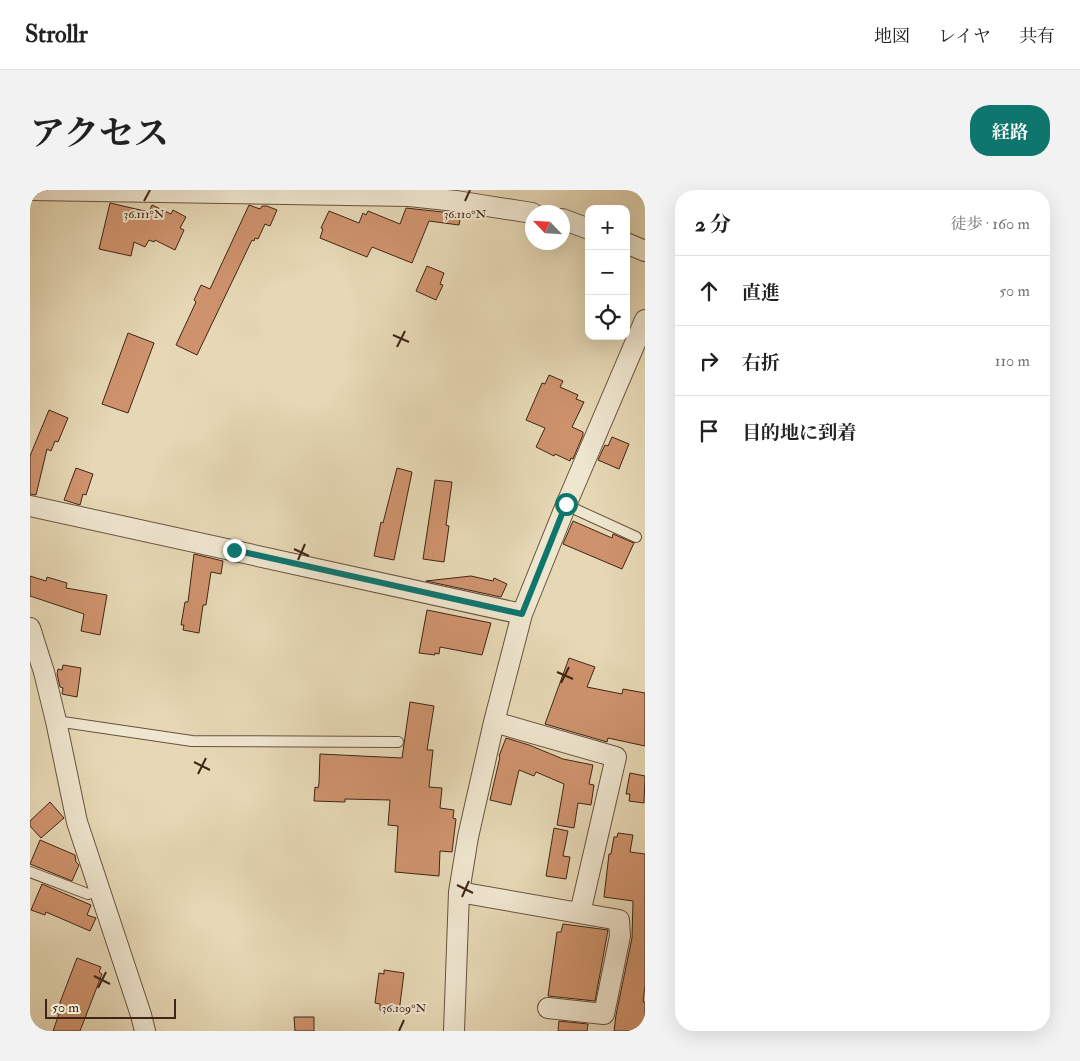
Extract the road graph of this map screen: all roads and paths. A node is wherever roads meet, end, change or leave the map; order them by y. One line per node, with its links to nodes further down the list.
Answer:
1 (30, 190): 2 (street)
2 (452, 196): 3 (street)
3 (525, 212)
4 (570, 223): 5 (street)
5 (585, 228)
6 (630, 245): 7 (street)
7 (645, 251)
8 (645, 320): 9 (street)
9 (566, 504): 11 (lane); 12 (street)
10 (30, 506): 12 (street)
11 (636, 537)
12 (522, 614): 15 (street)
13 (30, 628): 14 (street)
14 (56, 721): 16 (lane); 18 (street)
15 (494, 722): 19 (street); 20 (street)
16 (398, 742)
17 (30, 872): 18 (lane)
18 (100, 890): 22 (street)
19 (459, 892): 20 (street); 23 (street)
20 (580, 913): 21 (street)
21 (548, 1008)
22 (145, 1031)
23 (454, 1031)

